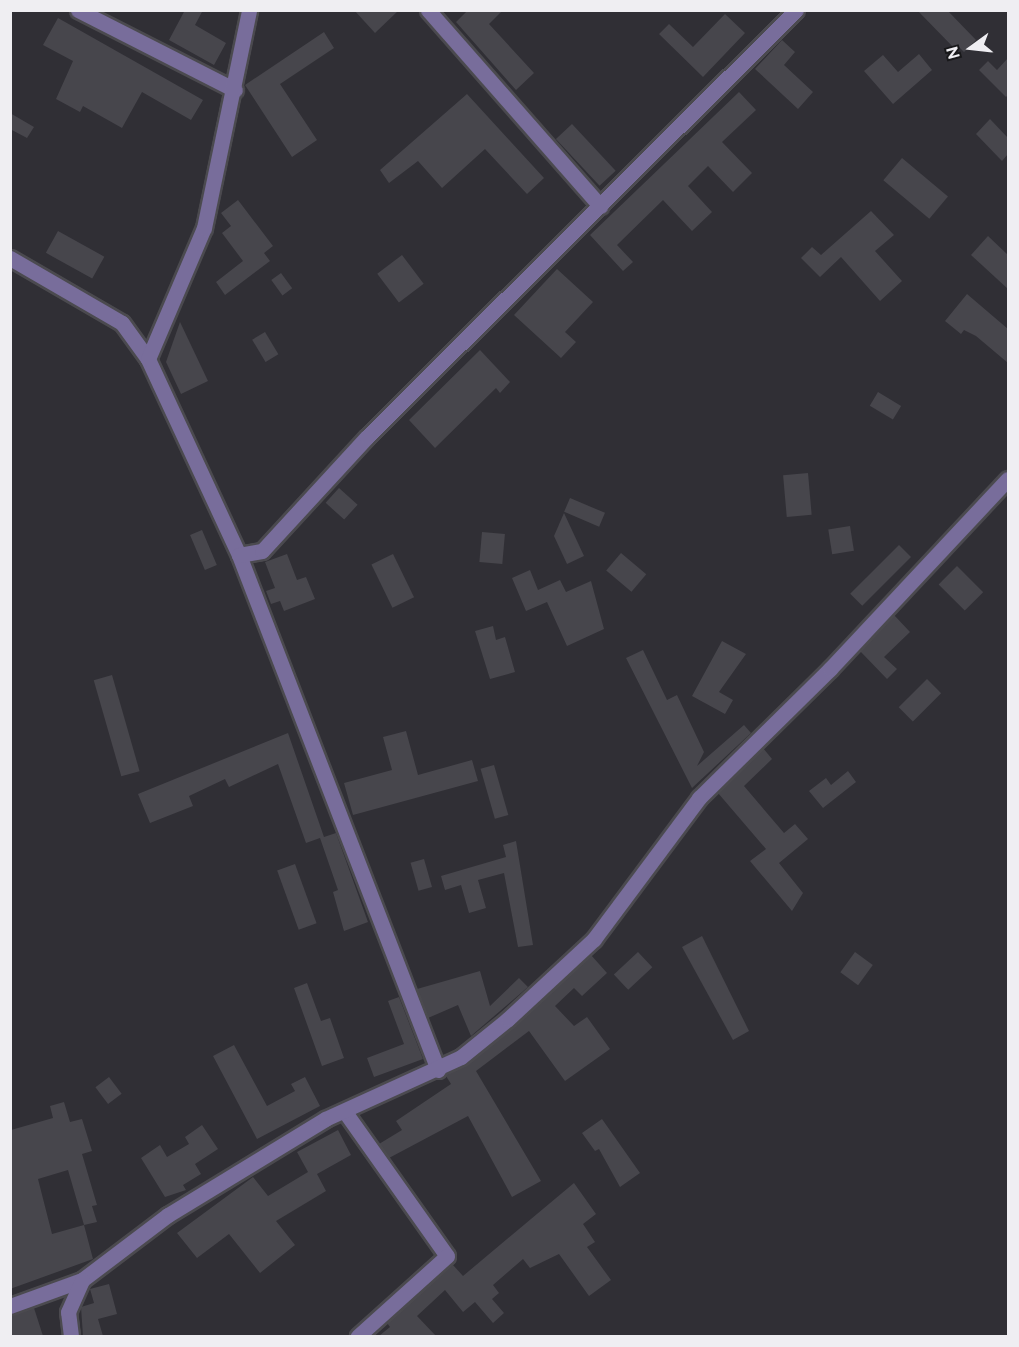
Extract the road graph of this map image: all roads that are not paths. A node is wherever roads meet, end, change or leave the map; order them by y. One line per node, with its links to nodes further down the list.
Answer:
1 (78, 10): 5 (street)
2 (249, 10): 5 (street)
3 (428, 10): 6 (street)
4 (796, 10): 6 (street)
5 (235, 90): 8 (street)
6 (600, 206): 10 (street)
7 (10, 258): 8 (street)
8 (148, 358): 10 (street)
9 (1008, 479): 11 (street)
10 (239, 555): 11 (street)
11 (438, 1070): 12 (street)
12 (345, 1112): 13 (street); 16 (street)
13 (82, 1280): 14 (street); 15 (street)
14 (10, 1306)
15 (70, 1336)
16 (358, 1336)

